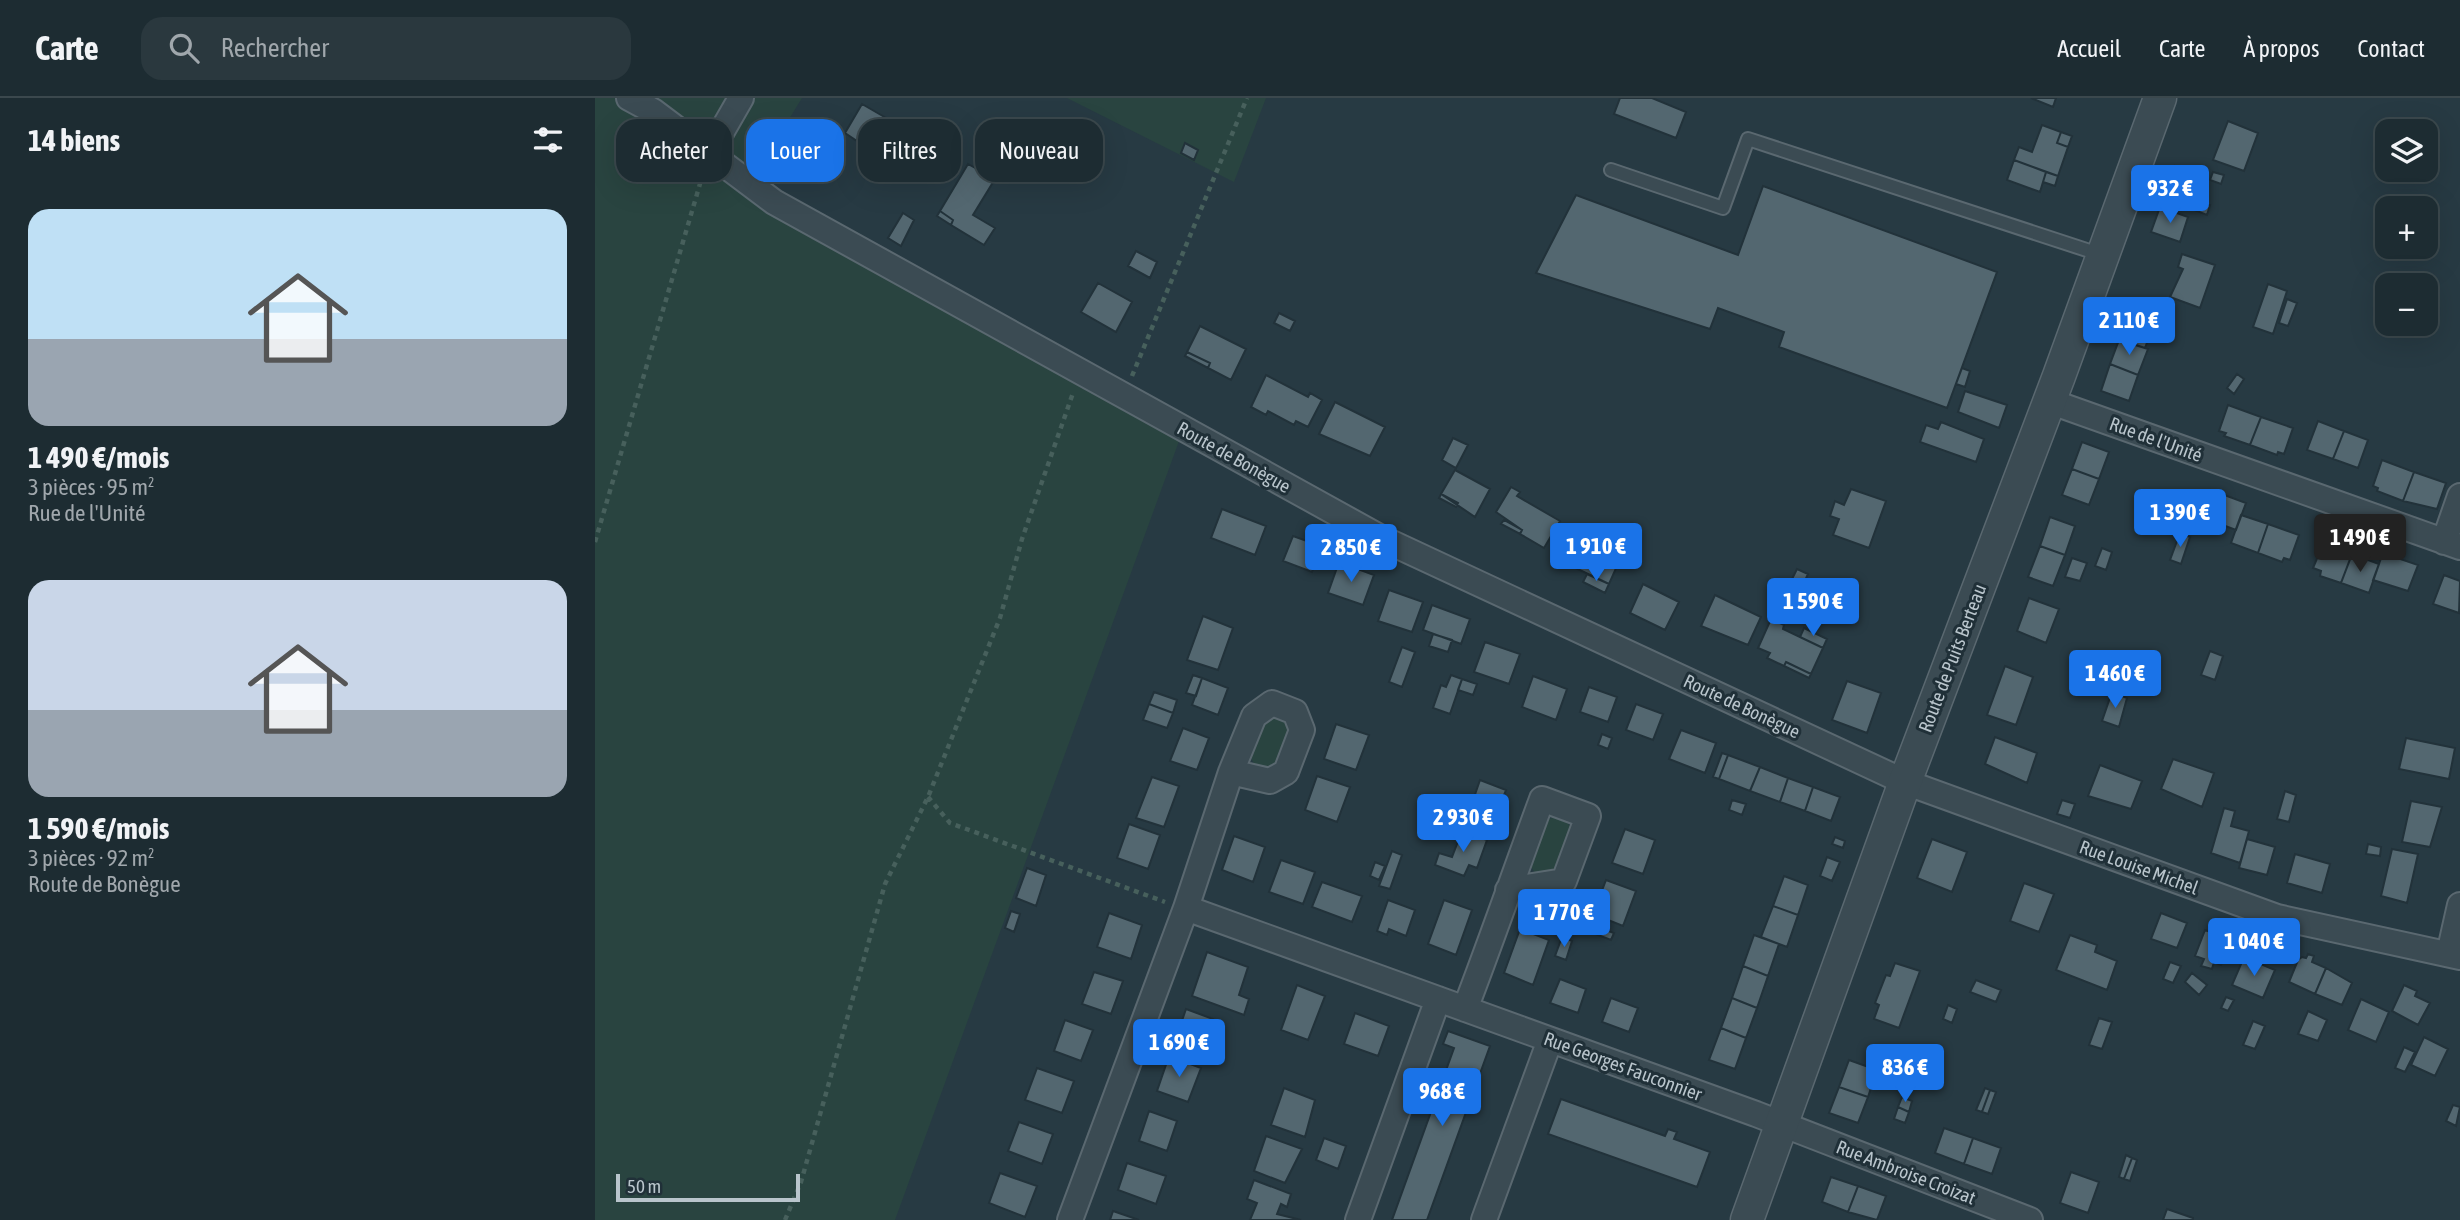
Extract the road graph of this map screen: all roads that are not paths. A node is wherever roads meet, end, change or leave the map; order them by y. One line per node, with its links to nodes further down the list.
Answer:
1 (629, 98): 4 (street, Route de Bonègue)
2 (741, 98): 5 (street)
3 (2160, 98): 8 (street, Route de Puits Berteau)
4 (660, 119)
5 (729, 119)
6 (732, 169): 13 (street, Route de Bonègue)
7 (1611, 170): 8 (lane)
8 (2102, 256): 9 (street, Route de Puits Berteau)
9 (2049, 401): 11 (street, Rue de l'Unité); 13 (street, Route de Puits Berteau)
10 (2460, 496): 11 (street)
11 (2452, 545)
12 (1231, 772): 16 (street)
13 (1905, 782): 17 (street, Rue Louise Michel); 21 (street, Route de Puits Berteau)
14 (1508, 890): 19 (street)
15 (2460, 905): 17 (street)
16 (1186, 908): 18 (street, Rue Georges Fauconnier); 22 (street)
17 (2454, 955)
18 (1438, 999): 19 (street, Rue Georges Fauconnier); 23 (street)
19 (1465, 1009): 20 (street, Rue Georges Fauconnier)
20 (1550, 1040): 21 (street, Rue Georges Fauconnier); 24 (street)
21 (1782, 1124): 25 (street, Route de Puits Berteau); 26 (street, Rue Ambroise Croizat)
22 (1070, 1220)
23 (1358, 1220)
24 (1484, 1220)
25 (1747, 1220)
26 (2030, 1220)

